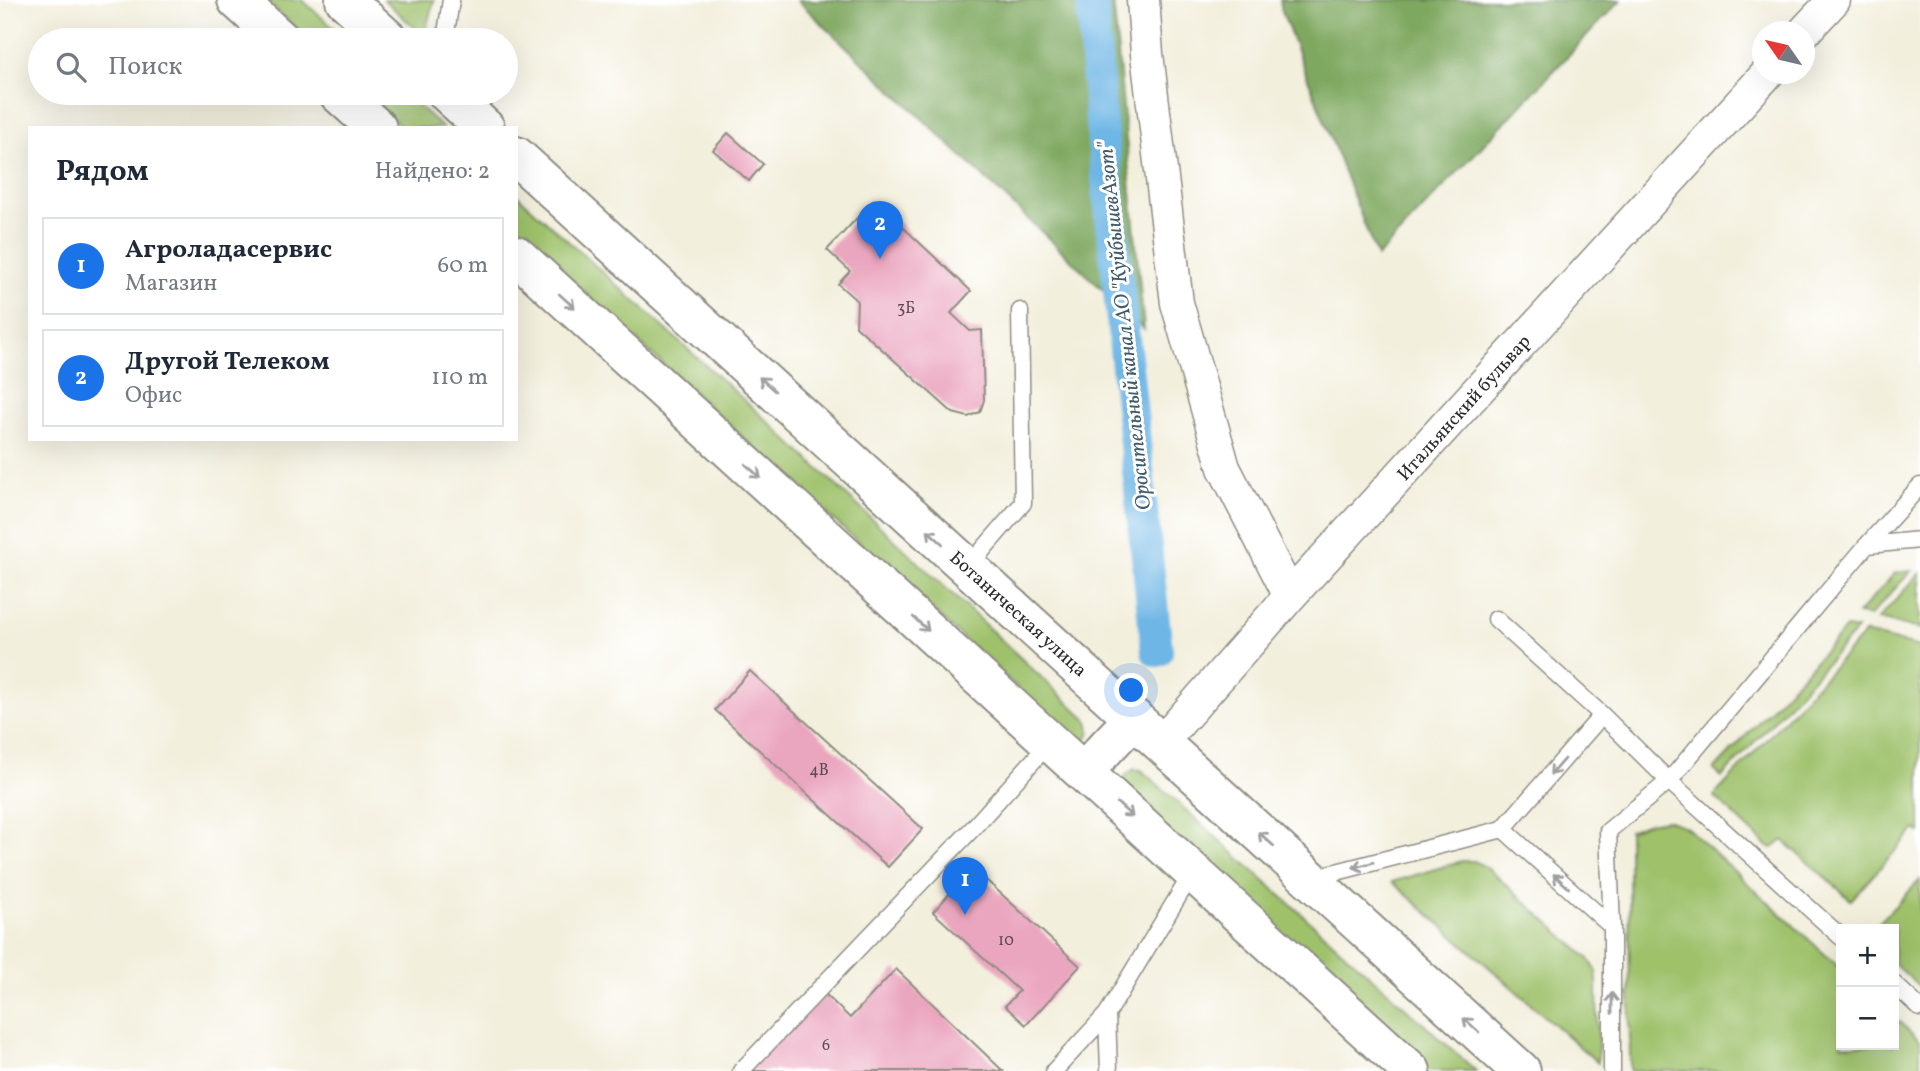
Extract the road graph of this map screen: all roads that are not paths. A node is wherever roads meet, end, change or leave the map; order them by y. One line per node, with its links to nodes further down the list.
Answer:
1 (237, 0): 7 (main road)
2 (345, 0): 8 (main road)
3 (451, 0): 9 (lane)
4 (1143, 0): 22 (street)
5 (1834, 0): 6 (street)
6 (1814, 21)
7 (268, 28)
8 (376, 28)
9 (447, 28)
10 (1758, 84): 22 (street, Итальянский бульвар)
11 (351, 105): 13 (main road)
12 (459, 105): 14 (main road)
13 (375, 126)
14 (483, 126)
15 (518, 158): 21 (main road, Ботаническая улица, one-way to 15)
16 (518, 257): 26 (main road, one-way to 26)
17 (1020, 311): 21 (lane)
18 (1920, 486): 20 (lane)
19 (1920, 540): 20 (lane)
20 (1867, 545): 28 (lane)
21 (968, 567): 25 (main road, Ботаническая улица)
22 (1290, 596): 25 (street, Итальянский бульвар)
23 (1496, 619): 24 (lane)
24 (1602, 715): 28 (lane); 29 (lane, one-way to 29)
25 (1147, 730): 27 (main road); 31 (main road, Ботаническая улица, one-way to 25)
26 (1050, 742): 27 (main road); 37 (lane)
27 (1083, 772): 30 (main road, one-way to 30)
28 (1669, 781): 32 (lane); 33 (lane)
29 (1503, 829): 31 (lane, one-way to 31); 32 (lane, one-way to 29)
30 (1193, 872): 36 (lane); 40 (main road)
31 (1310, 879): 41 (main road, Ботаническая улица, one-way to 31)
32 (1612, 927): 42 (lane, one-way to 32)
33 (1836, 932)
34 (1897, 987): 35 (lane)
35 (1920, 1008)
36 (1107, 1014): 38 (lane); 39 (lane)
37 (741, 1071)
38 (1054, 1071)
39 (1109, 1071)
40 (1411, 1071)
41 (1521, 1071)
42 (1612, 1071)

